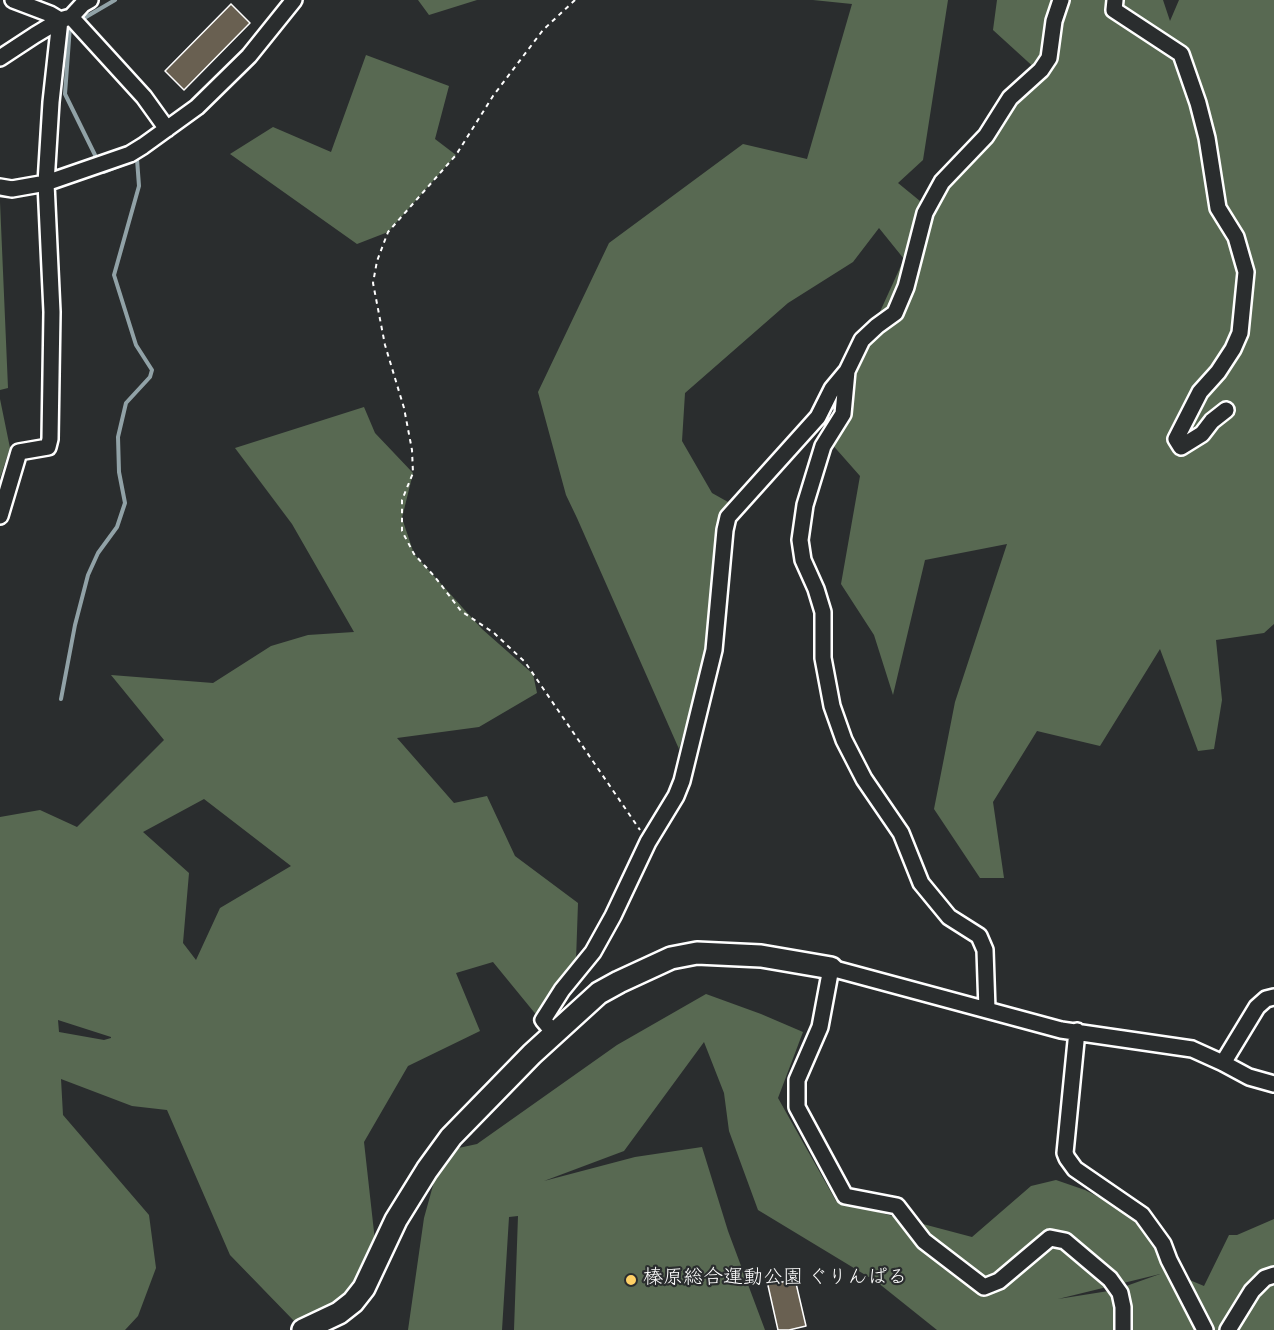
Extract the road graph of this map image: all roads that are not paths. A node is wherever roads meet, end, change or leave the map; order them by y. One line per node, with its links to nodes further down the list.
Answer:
1 (13, 0): 6 (street)
2 (90, 0): 6 (street)
3 (294, 0): 8 (street)
4 (1061, 0): 11 (street)
5 (1116, 0): 12 (street)
6 (65, 19): 7 (street); 8 (street); 9 (street)
7 (0, 58)
8 (167, 129): 9 (street)
9 (46, 183): 10 (street); 13 (street)
10 (0, 187)
11 (847, 371): 16 (street); 18 (street)
12 (1226, 410)
13 (0, 516)
14 (831, 968): 16 (street); 18 (street); 23 (street)
15 (1274, 997): 19 (street)
16 (987, 1010): 17 (street)
17 (1077, 1031): 19 (street); 24 (street)
18 (554, 1033): 22 (street)
19 (1223, 1063): 20 (street)
20 (1274, 1084)
21 (1274, 1275): 25 (street)
22 (303, 1330)
23 (1123, 1330)
24 (1205, 1330)
25 (1228, 1330)

